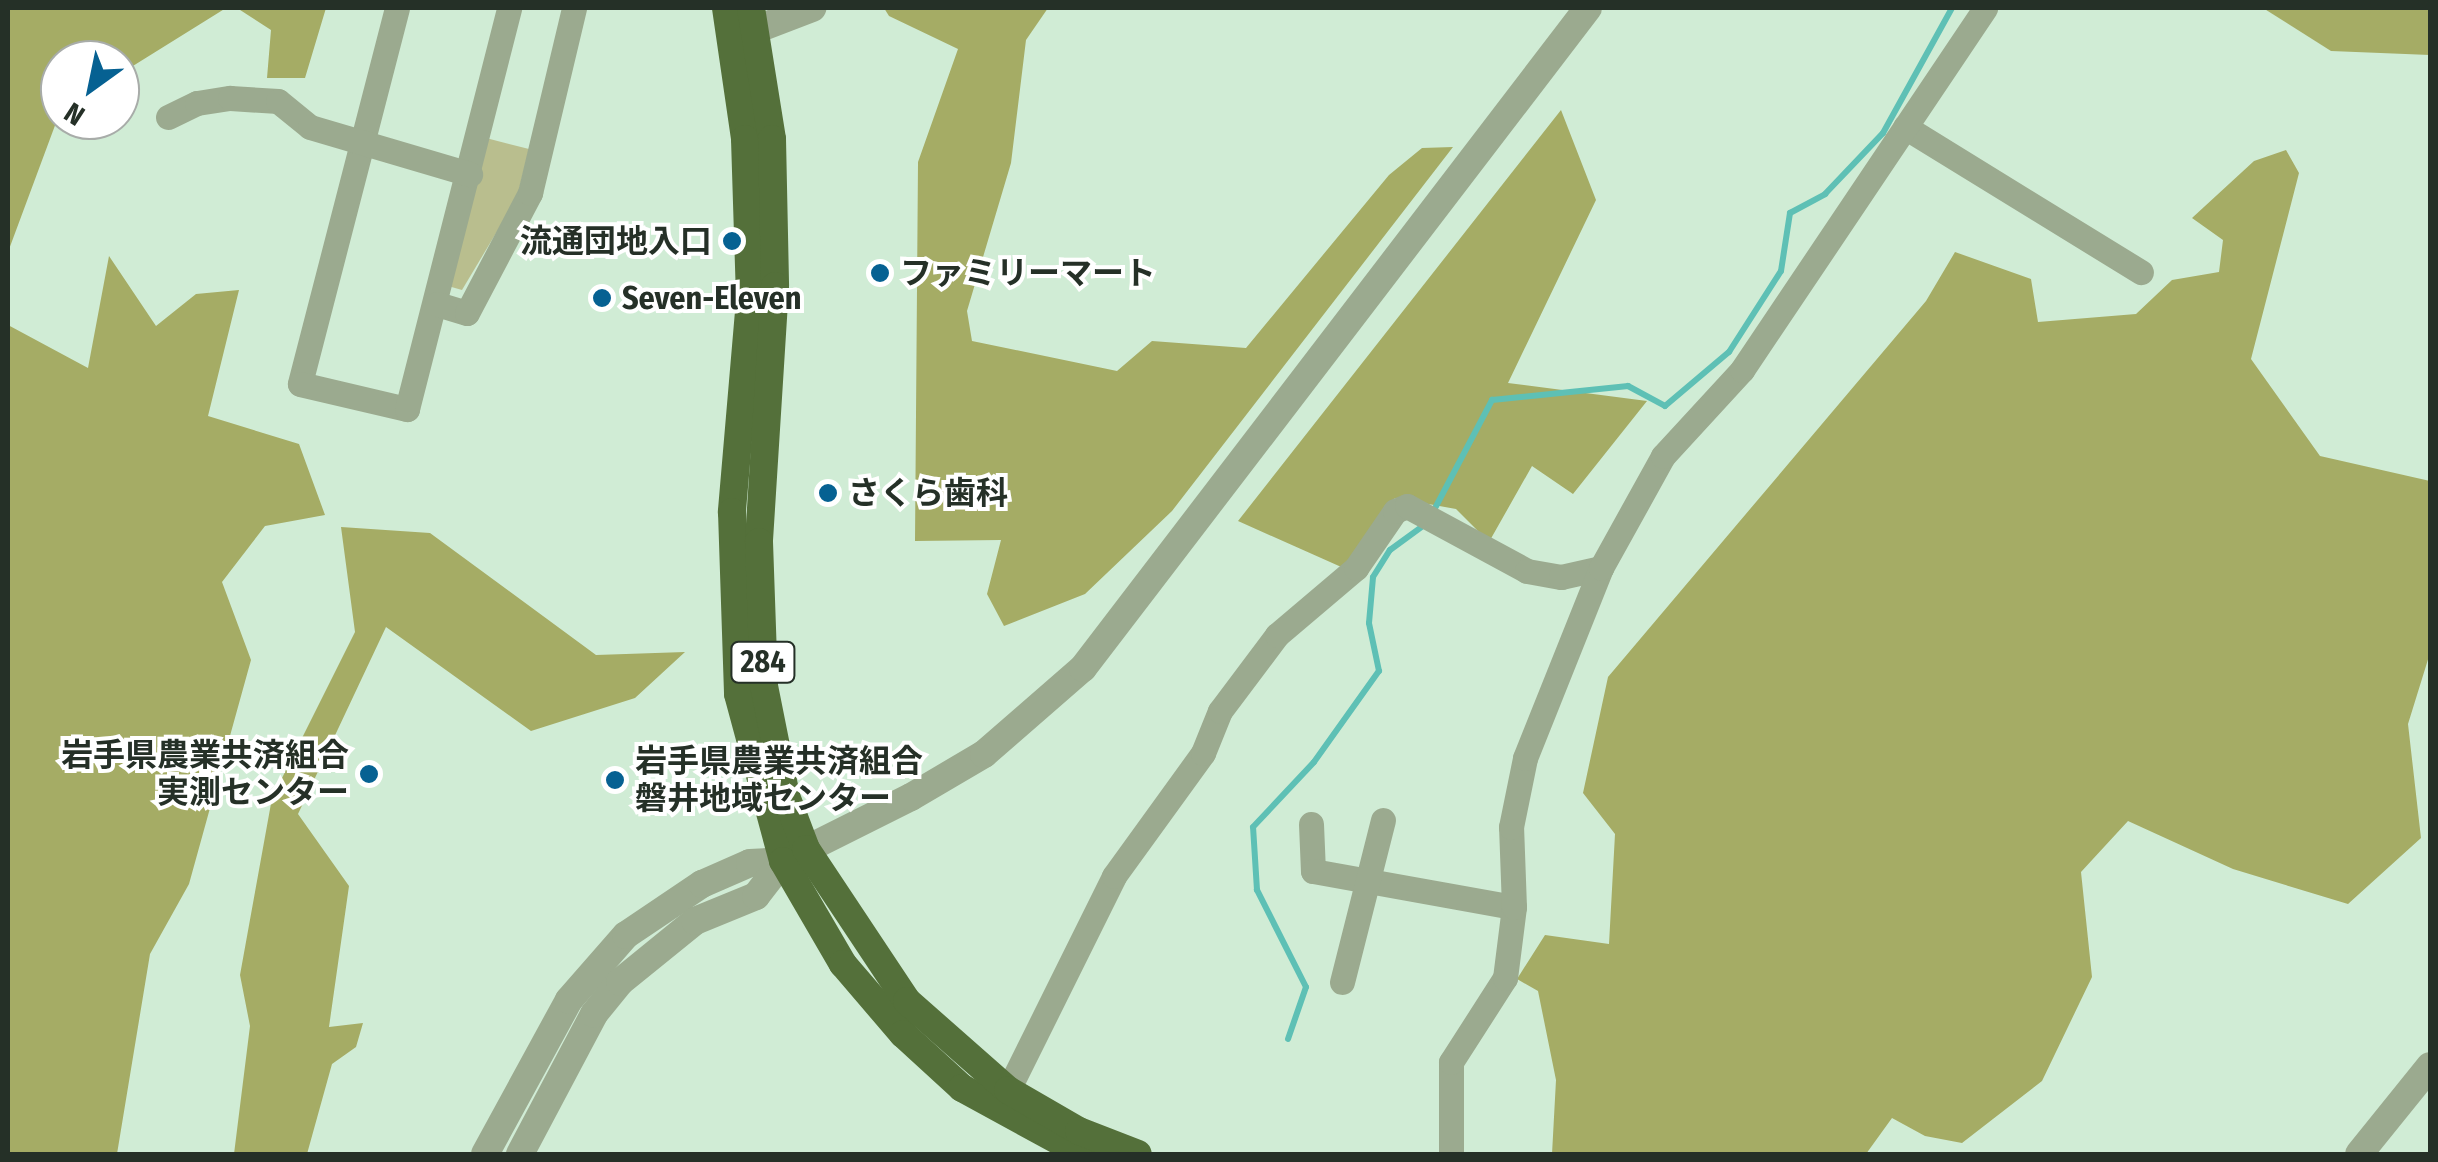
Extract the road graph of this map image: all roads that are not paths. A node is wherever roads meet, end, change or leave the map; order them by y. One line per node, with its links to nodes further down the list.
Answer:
1 (397, 8): 11 (street)
2 (510, 8): 12 (street)
3 (574, 8): 14 (street)
4 (726, 8): 8 (highway, 284)
5 (812, 8): 8 (street)
6 (1588, 8): 18 (street)
7 (1985, 8): 10 (street)
8 (747, 25): 18 (highway, 284)
9 (168, 117): 11 (street)
10 (1905, 127): 13 (street); 15 (street)
11 (364, 144): 12 (street); 14 (street)
12 (470, 174): 14 (street)
13 (2141, 272)
14 (437, 304)
15 (1601, 568): 20 (street); 23 (street)
16 (1382, 820): 19 (street)
17 (1311, 824): 19 (street)
18 (794, 855): 23 (highway, 284); 24 (street); 25 (street); 26 (highway, 284)
19 (1369, 881): 20 (street); 21 (street)
20 (1514, 907): 28 (street)
21 (1342, 982)
22 (2430, 1066): 29 (street)
23 (1008, 1090): 27 (highway, 284)
24 (485, 1154)
25 (520, 1154)
26 (1083, 1154)
27 (1138, 1154)
28 (1451, 1154)
29 (2360, 1154)

